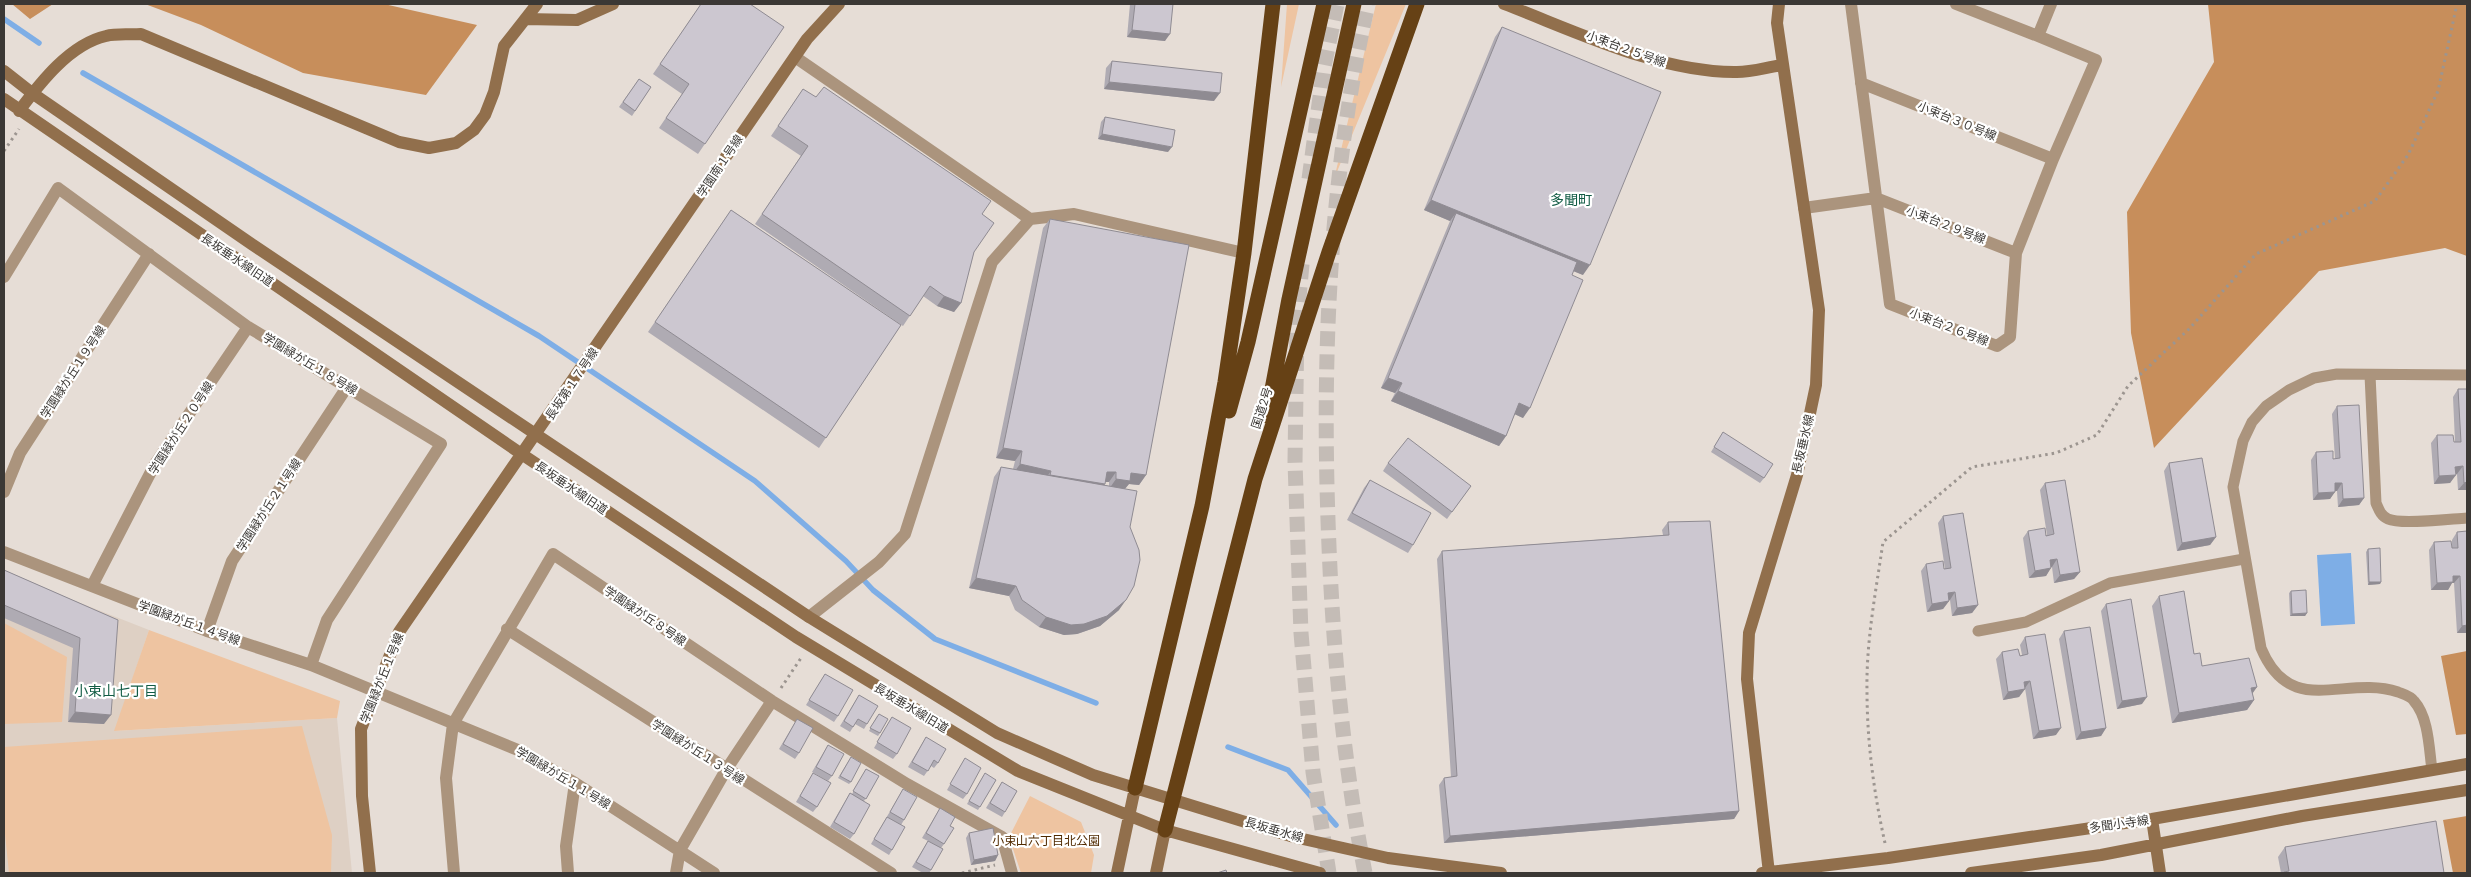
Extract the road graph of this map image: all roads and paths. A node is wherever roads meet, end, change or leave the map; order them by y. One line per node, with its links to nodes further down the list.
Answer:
1 (537, 4): 14 (street)
2 (613, 4): 14 (street)
3 (839, 4): 16 (street, 学園南１号線)
4 (1273, 4): 31 (highway)
5 (1324, 4): 42 (highway)
6 (1354, 4): 40 (highway)
7 (1417, 4): 40 (highway, 国道2号)
8 (1504, 4): 17 (street, 小束台２５号線)
9 (1779, 4): 17 (street, 長坂垂水線)
10 (1851, 4): 19 (street, 小束台２６号線)
11 (1956, 4): 15 (street)
12 (2051, 4): 15 (street)
13 (2457, 4): 68 (path)
14 (525, 18): 20 (street)
15 (2038, 36): 25 (street, 小束台２６号線)
16 (795, 57): 28 (street); 34 (street, 学園南１号線)
17 (1783, 65): 27 (street, 長坂垂水線)
18 (4, 70): 20 (street, 長坂垂水線旧道)
19 (1861, 83): 25 (street, 小束台３０号線); 26 (street, 小束台２６号線)
20 (32, 93): 22 (street); 38 (street, 長坂垂水線旧道)
21 (4, 99): 22 (street, 長坂垂水線旧道)
22 (19, 111): 39 (street, 長坂垂水線旧道)
23 (20, 128): 24 (path)
24 (4, 150)
25 (2053, 159): 29 (street, 小束台２６号線)
26 (1876, 198): 27 (street); 29 (street, 小束台２９号線); 29 (street, 小束台２６号線)
27 (1804, 208): 82 (street, 長坂垂水線)
28 (1030, 219): 31 (street); 47 (street)
29 (2016, 253)
30 (149, 254): 32 (street, 学園緑が丘１８号線); 33 (street, 学園緑が丘１８号線); 41 (street, 学園緑が丘１９号線)
31 (1244, 254): 42 (highway)
32 (5, 274)
33 (248, 327): 37 (street, 学園緑が丘１８号線); 46 (street, 学園緑が丘２０号線)
34 (607, 332): 38 (street, 長坂第１７号線)
35 (2370, 375): 36 (lane); 43 (lane); 45 (lane)
36 (2467, 375)
37 (347, 387): 49 (street, 学園緑が丘２１号線); 52 (street, 学園緑が丘１８号線)
38 (536, 435): 39 (street, 学園緑が丘１号線); 47 (street, 長坂垂水線旧道)
39 (523, 455): 53 (street, 学園緑が丘１号線); 63 (street, 長坂垂水線旧道)
40 (1255, 479): 62 (highway, 国道2号)
41 (4, 492)
42 (1202, 506): 60 (highway)
43 (2467, 518)
44 (4, 552): 46 (street, 学園緑が丘１４号線)
45 (2244, 559): 50 (lane); 58 (lane)
46 (92, 586): 49 (street, 学園緑が丘１４号線)
47 (809, 617): 60 (street, 長坂垂水線旧道)
48 (507, 629): 54 (street, 学園緑が丘８号線); 55 (street, 学園緑が丘８号線); 57 (street, 学園緑が丘１３号線)
49 (207, 631): 52 (street, 学園緑が丘１４号線)
50 (1978, 631)
51 (801, 657): 54 (path)
52 (311, 665): 53 (street, 学園緑が丘１４号線)
53 (375, 690): 55 (street, 学園緑が丘１１号線); 70 (street, 学園緑が丘１号線)
54 (772, 701): 57 (street); 69 (street, 学園緑が丘８号線)
55 (454, 724): 59 (street, 学園緑が丘１１号線); 71 (street, 学園緑が丘８号線)
56 (2467, 764): 58 (street, 多聞小寺線)
57 (726, 770): 67 (street); 75 (street, 学園緑が丘１３号線)
58 (2432, 770): 64 (street, 多聞小寺線)
59 (576, 783): 67 (street, 学園緑が丘１１号線); 72 (street)
60 (1136, 788): 62 (street, 長坂垂水線); 63 (street)
61 (2467, 790): 66 (street)
62 (1172, 800): 65 (highway, 国道2号); 80 (street, 長坂垂水線)
63 (1130, 817): 65 (street, 長坂垂水線旧道); 77 (street)
64 (2152, 819): 66 (street); 68 (street, 多聞小寺線)
65 (1165, 830): 78 (street); 79 (street)
66 (2155, 845): 83 (street); 84 (street)
67 (680, 850): 73 (street); 74 (street, 学園緑が丘１１号線)
68 (1888, 858): 82 (street, 多聞小寺線)
69 (1010, 868): 76 (path)
70 (370, 873)
71 (454, 873)
72 (568, 873)
73 (676, 873)
74 (714, 873)
75 (891, 873)
76 (962, 873)
77 (1117, 873)
78 (1156, 873)
79 (1320, 873)
80 (1501, 873)
81 (1762, 873): 82 (street)
82 (1769, 873)
83 (1971, 873)
84 (2160, 873)

